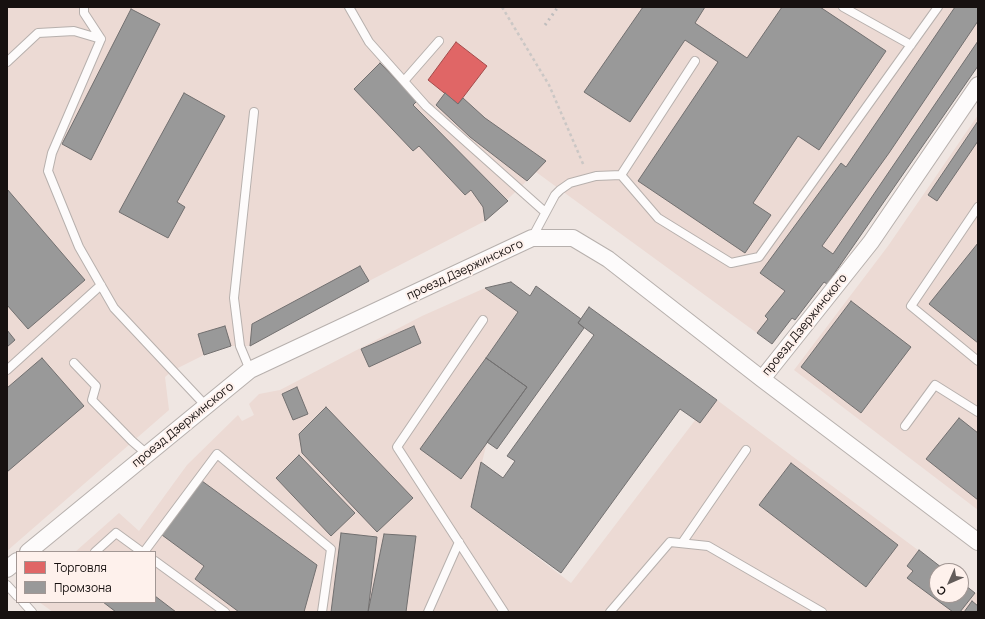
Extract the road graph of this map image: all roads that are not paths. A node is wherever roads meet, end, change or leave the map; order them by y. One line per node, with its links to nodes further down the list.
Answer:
1 (84, 7): 5 (lane)
2 (350, 7): 10 (lane)
3 (843, 7): 7 (lane)
4 (938, 7): 7 (lane)
5 (102, 39): 9 (lane); 17 (lane)
6 (439, 41): 10 (lane)
7 (911, 45): 13 (lane)
8 (695, 61): 13 (lane)
9 (7, 62)
10 (404, 82): 15 (lane)
11 (978, 85): 23 (street, проезд Дзержинского)
12 (254, 112): 22 (lane)
13 (620, 175): 15 (lane)
14 (978, 208): 19 (lane)
15 (545, 212): 16 (lane)
16 (532, 238): 22 (street, проезд Дзержинского); 23 (street, проезд Дзержинского)
17 (101, 285): 21 (lane); 24 (lane)
18 (483, 320): 29 (lane)
19 (978, 361)
20 (74, 363): 28 (lane)
21 (7, 370)
22 (250, 370): 24 (street, проезд Дзержинского)
23 (762, 379): 30 (street)
24 (206, 406): 28 (street, проезд Дзержинского)
25 (978, 412): 26 (lane)
26 (905, 426)
27 (746, 450): 31 (lane)
28 (147, 454): 32 (street, проезд Дзержинского)
29 (459, 542): 45 (lane); 46 (lane)
30 (978, 542)
31 (682, 543): 47 (lane); 48 (lane)
32 (29, 551)
33 (96, 551): 34 (lane)
34 (142, 551)
35 (144, 551): 44 (lane)
36 (16, 562): 38 (street)
37 (156, 562): 43 (lane)
38 (7, 569)
39 (7, 585): 40 (lane)
40 (16, 595)
41 (24, 603): 42 (lane)
42 (32, 612)
43 (225, 612)
44 (322, 612)
45 (428, 612)
46 (504, 612)
47 (610, 612)
48 (822, 612)

